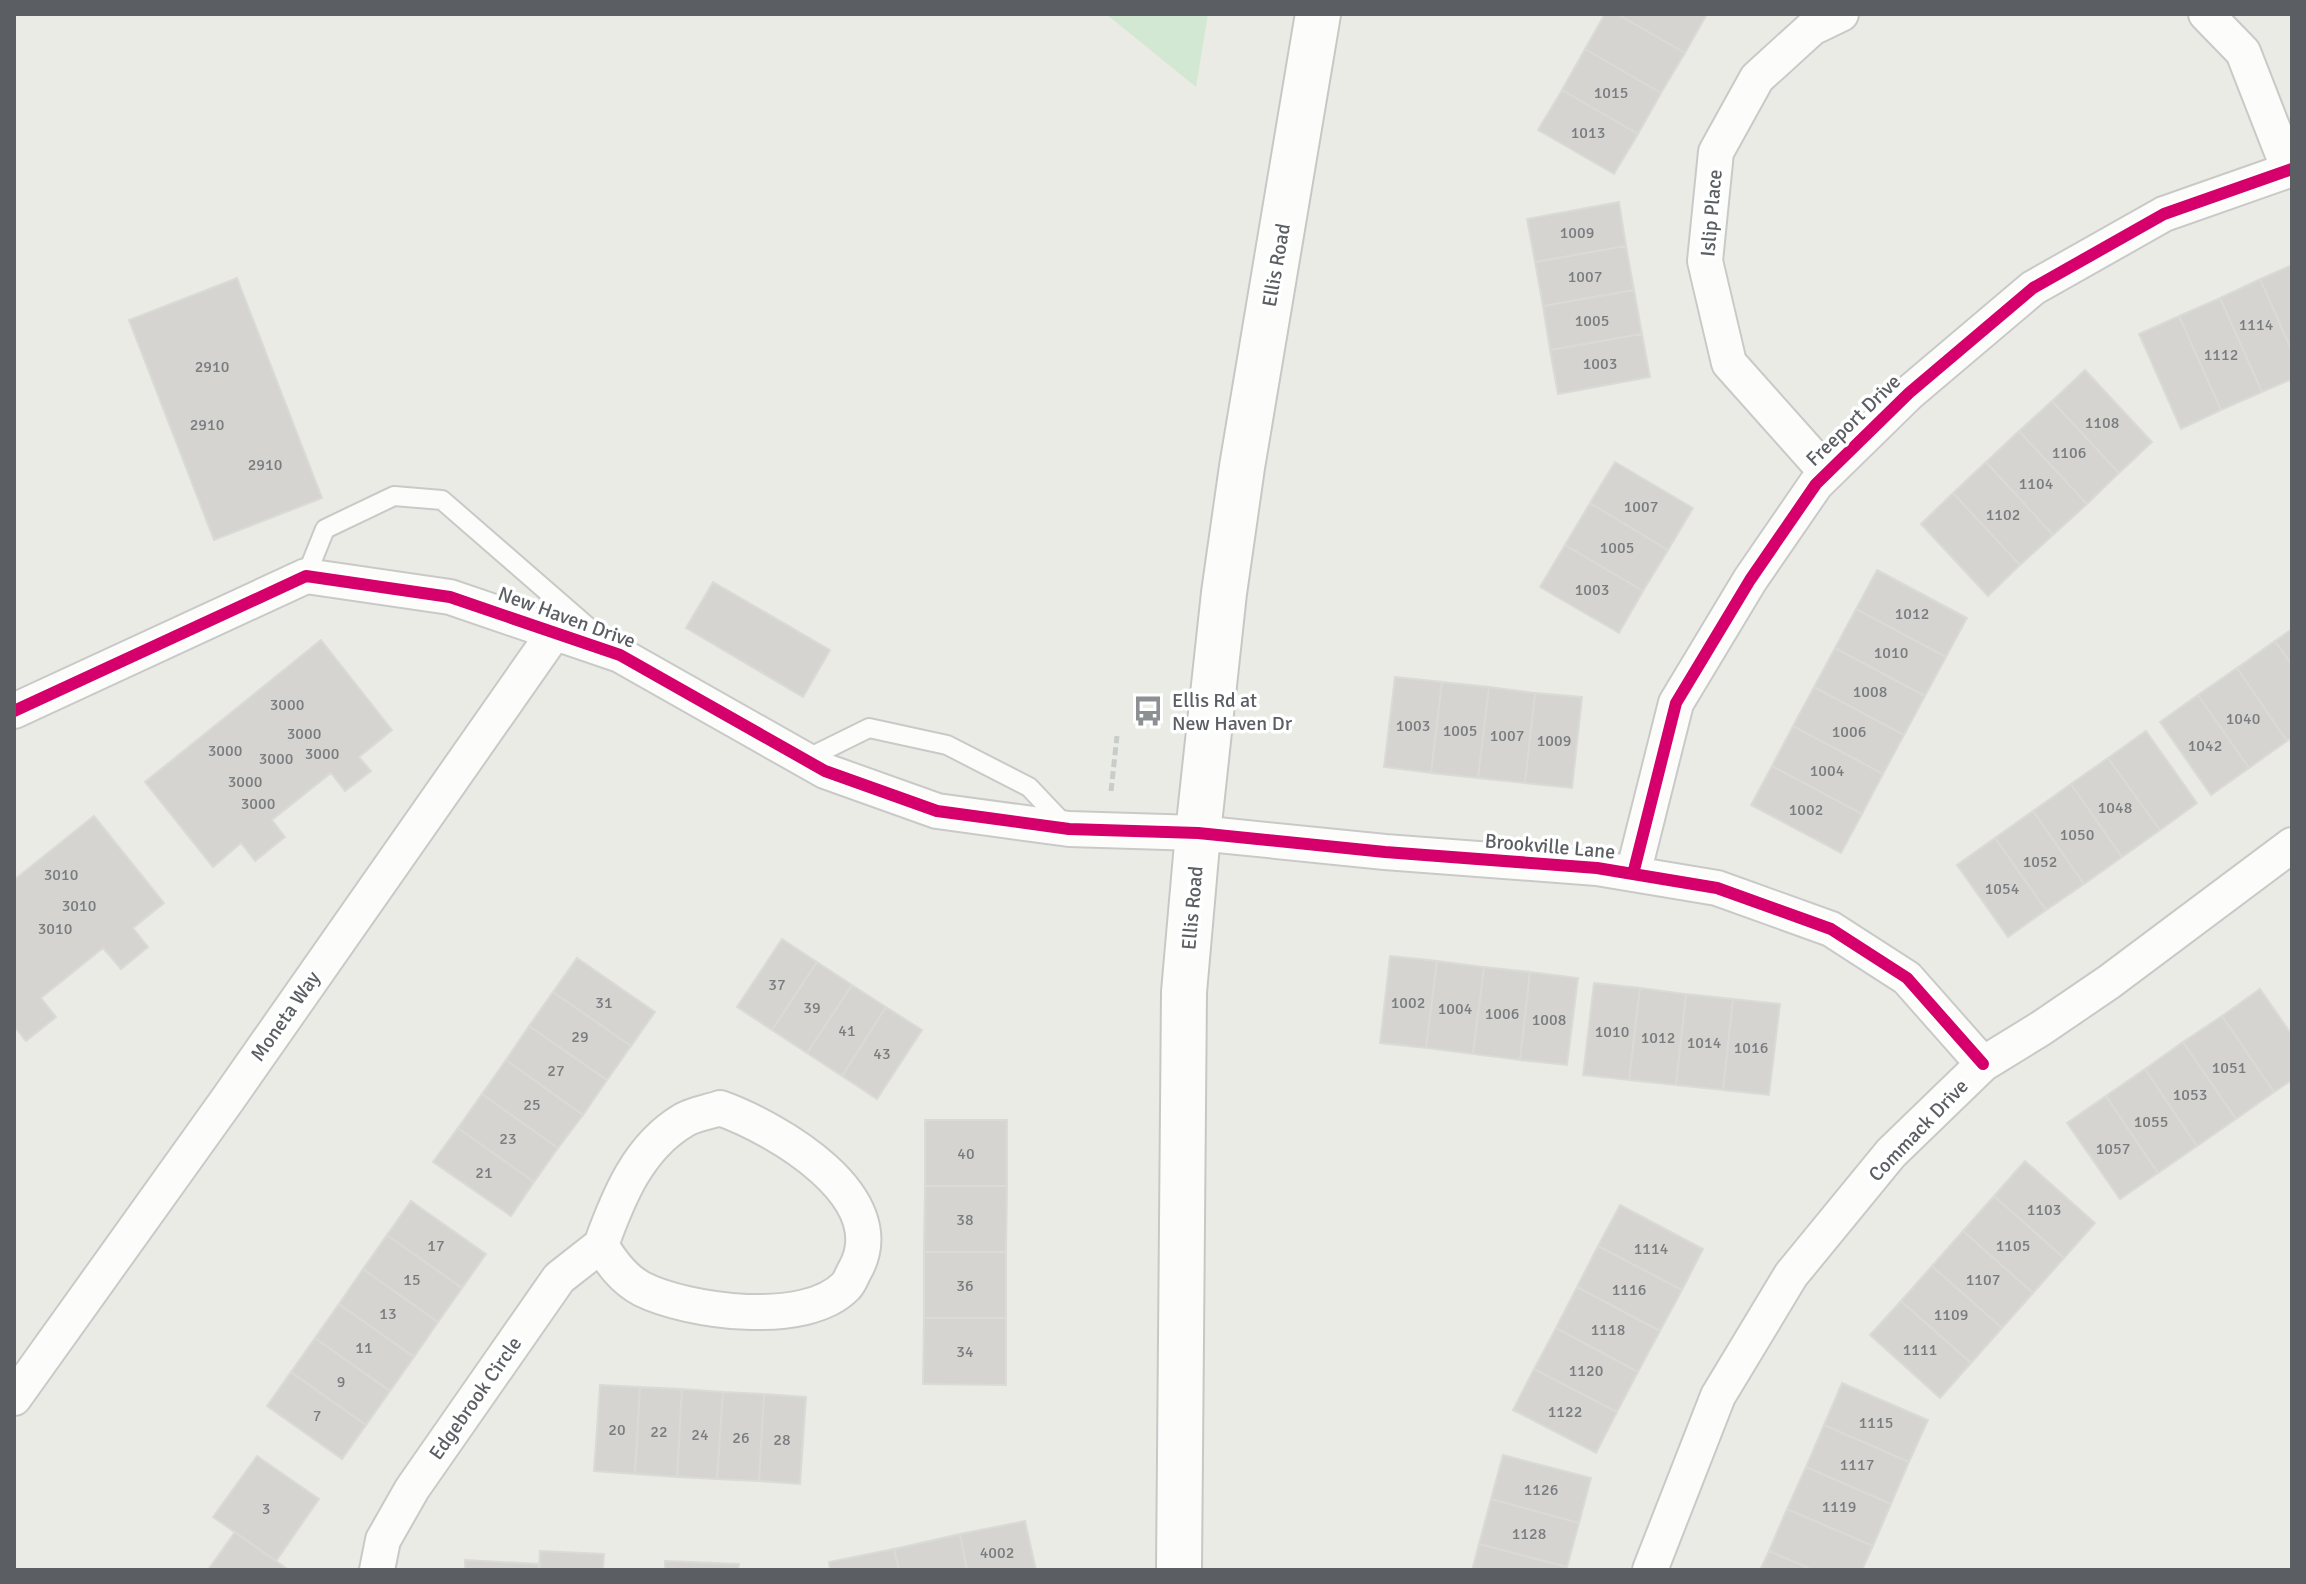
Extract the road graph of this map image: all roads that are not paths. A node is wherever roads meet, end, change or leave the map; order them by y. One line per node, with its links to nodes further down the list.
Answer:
1 (1318, 14): 12 (main road, Ellis Road)
2 (1841, 14): 5 (street, Islip Place)
3 (2206, 14): 4 (street)
4 (2290, 169): 5 (street, Freeport Drive)
5 (1827, 473): 14 (street, Freeport Drive)
6 (306, 576): 7 (street, New Haven Drive); 8 (lane); 9 (street)
7 (554, 633): 8 (street, New Haven Drive); 17 (street, Moneta Way)
8 (620, 655): 10 (street, New Haven Drive)
9 (14, 711)
10 (804, 760): 11 (street, New Haven Drive); 11 (lane)
11 (1069, 829): 12 (street, New Haven Drive)
12 (1198, 833): 14 (street, Brookville Lane); 19 (main road, Ellis Road)
13 (2292, 845): 15 (street, Commack Drive)
14 (1633, 874): 15 (street, Brookville Lane)
15 (1983, 1064): 20 (street, Commack Drive)
16 (601, 1245): 16 (street); 18 (street, Edgebrook Circle)
17 (14, 1398)
18 (377, 1570)
19 (1179, 1570)
20 (1650, 1570)

